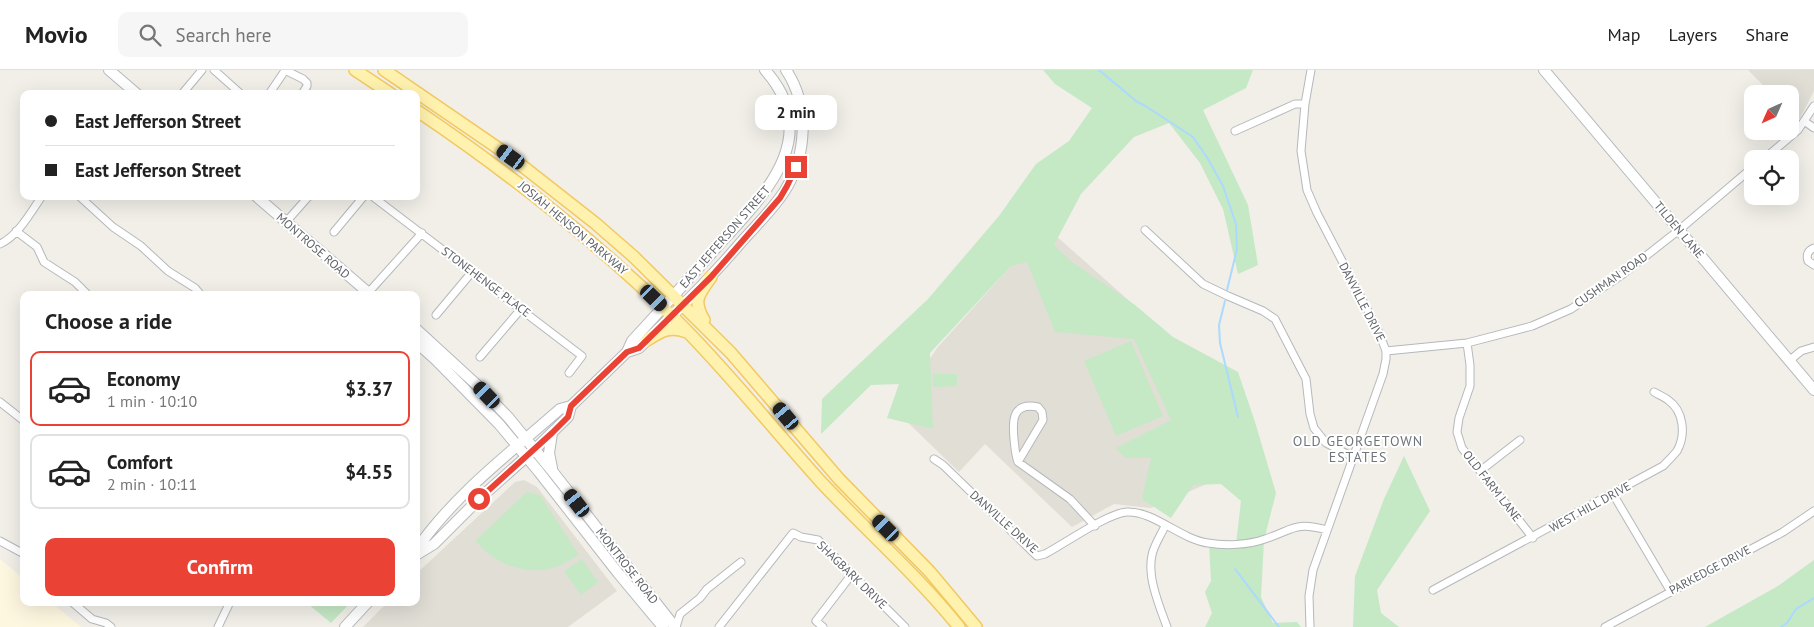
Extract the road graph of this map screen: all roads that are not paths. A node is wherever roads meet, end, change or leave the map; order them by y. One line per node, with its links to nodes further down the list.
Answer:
1 (110, 70): 11 (street)
2 (202, 70): 12 (street)
3 (214, 70): 13 (street)
4 (355, 70): 16 (main road)
5 (384, 70): 10 (main road, JOSIAH HENSON PARKWAY)
6 (765, 70): 34 (street, EAST JEFFERSON STREET)
7 (786, 70): 35 (street, EAST JEFFERSON STREET)
8 (1311, 70): 20 (street, DANVILLE DRIVE)
9 (1544, 70): 38 (street, TILDEN LANE)
10 (403, 83): 17 (street); 18 (main road, JOSIAH HENSON PARKWAY)
11 (132, 90)
12 (185, 90)
13 (236, 90)
14 (272, 90): 15 (street)
15 (304, 90)
16 (385, 90)
17 (399, 90)
18 (413, 90)
19 (420, 95): 51 (main road, JOSIAH HENSON PARKWAY)
20 (1305, 104): 25 (street); 64 (street, DANVILLE DRIVE)
21 (1814, 106): 23 (street)
22 (420, 113): 53 (main road, JOSIAH HENSON PARKWAY)
23 (1804, 121): 24 (street); 26 (street)
24 (1814, 128)
25 (1235, 131)
26 (1775, 150)
27 (1744, 175): 38 (street, CUSHMAN ROAD)
28 (39, 200): 39 (street)
29 (83, 200): 48 (street)
30 (261, 200): 36 (street, MONTROSE ROAD)
31 (305, 200): 36 (street)
32 (361, 200): 40 (street)
33 (377, 200): 41 (street, STONEHENGE PLACE)
34 (752, 208): 35 (street); 51 (street, EAST JEFFERSON STREET)
35 (765, 216): 46 (street, EAST JEFFERSON STREET)
36 (286, 222): 49 (street, MONTROSE ROAD)
37 (1146, 230): 82 (street)
38 (1679, 230): 61 (street, CUSHMAN ROAD); 67 (street, TILDEN LANE)
39 (16, 231): 42 (street); 47 (street)
40 (334, 232)
41 (422, 233): 45 (street, STONEHENGE PLACE); 50 (street)
42 (0, 244)
43 (1814, 248): 44 (street)
44 (1814, 265)
45 (472, 272): 54 (street, STONEHENGE PLACE); 55 (street)
46 (711, 277): 52 (street, EAST JEFFERSON STREET); 57 (main road)
47 (84, 291)
48 (198, 291)
49 (366, 291)
50 (372, 291)
51 (674, 296): 52 (main road, JOSIAH HENSON PARKWAY); 53 (street, EAST JEFFERSON STREET)
52 (684, 305): 56 (street, EAST JEFFERSON STREET); 57 (main road, JOSIAH HENSON PARKWAY)
53 (663, 307): 56 (main road, JOSIAH HENSON PARKWAY); 65 (street, EAST JEFFERSON STREET)
54 (521, 309): 66 (street); 68 (street, STONEHENGE PLACE)
55 (436, 315)
56 (672, 316): 59 (main road, JOSIAH HENSON PARKWAY); 60 (street, EAST JEFFERSON STREET)
57 (711, 332): 75 (main road, JOSIAH HENSON PARKWAY)
58 (420, 333): 77 (street, MONTROSE ROAD)
59 (689, 333): 60 (main road); 69 (main road, JOSIAH HENSON PARKWAY)
60 (648, 340): 65 (street, EAST JEFFERSON STREET)
61 (1467, 343): 64 (street, CUSHMAN ROAD); 85 (street, OLD FARM LANE)
62 (420, 346): 79 (street, MONTROSE ROAD)
63 (1814, 347): 67 (street)
64 (1386, 351): 82 (street, DANVILLE DRIVE)
65 (627, 352): 73 (street, EAST JEFFERSON STREET)
66 (480, 357)
67 (1789, 361): 70 (street, TILDEN LANE)
68 (569, 373)
69 (740, 388): 75 (main road); 114 (main road, JOSIAH HENSON PARKWAY)
70 (1814, 390)
71 (1654, 392): 87 (street, WEST HILL DRIVE)
72 (0, 402): 74 (street)
73 (571, 406): 76 (street, EAST JEFFERSON STREET); 77 (street, EAST JEFFERSON STREET)
74 (20, 418)
75 (794, 426): 115 (main road, JOSIAH HENSON PARKWAY)
76 (552, 433): 80 (street, EAST JEFFERSON STREET); 86 (street)
77 (527, 439): 79 (street, EAST JEFFERSON STREET); 80 (street, MONTROSE ROAD)
78 (1520, 440): 85 (street)
79 (518, 446): 81 (street, MONTROSE ROAD); 94 (street, EAST JEFFERSON STREET)
80 (535, 450): 81 (street, EAST JEFFERSON STREET); 86 (street, MONTROSE ROAD)
81 (526, 457): 96 (street, EAST JEFFERSON STREET); 110 (street, MONTROSE ROAD)
82 (1353, 457): 91 (street, DANVILLE DRIVE)
83 (934, 459): 89 (street, DANVILLE DRIVE)
84 (1018, 462): 84 (street); 89 (street)
85 (1480, 471): 92 (street, OLD FARM LANE)
86 (553, 472): 104 (street, MONTROSE ROAD)
87 (1613, 494): 92 (street, WEST HILL DRIVE); 100 (street)
88 (1814, 511): 100 (street, PARKEDGE DRIVE)
89 (1095, 526): 90 (street, DANVILLE DRIVE)
90 (1165, 526): 91 (street, DANVILLE DRIVE); 116 (street)
91 (1327, 530): 117 (street)
92 (1533, 538): 99 (street, WEST HILL DRIVE)
93 (0, 540): 95 (street)
94 (420, 544)
95 (20, 552)
96 (420, 553)
97 (741, 562): 105 (street)
98 (852, 574): 106 (street, SHAGBARK DRIVE); 112 (street); 113 (street, SHAGBARK DRIVE)
99 (1433, 590)
100 (1671, 592): 118 (street, PARKEDGE DRIVE)
101 (77, 606): 107 (street)
102 (228, 606): 108 (street)
103 (364, 606): 109 (street)
104 (664, 612): 105 (street); 111 (street, MONTROSE ROAD)
105 (680, 614): 111 (street)
106 (721, 626)
107 (111, 627)
108 (218, 627)
109 (345, 627)
110 (663, 627)
111 (675, 627)
112 (823, 627)
113 (905, 627)
114 (959, 627)
115 (976, 627)
116 (1166, 627)
117 (1310, 627)
118 (1605, 627)

